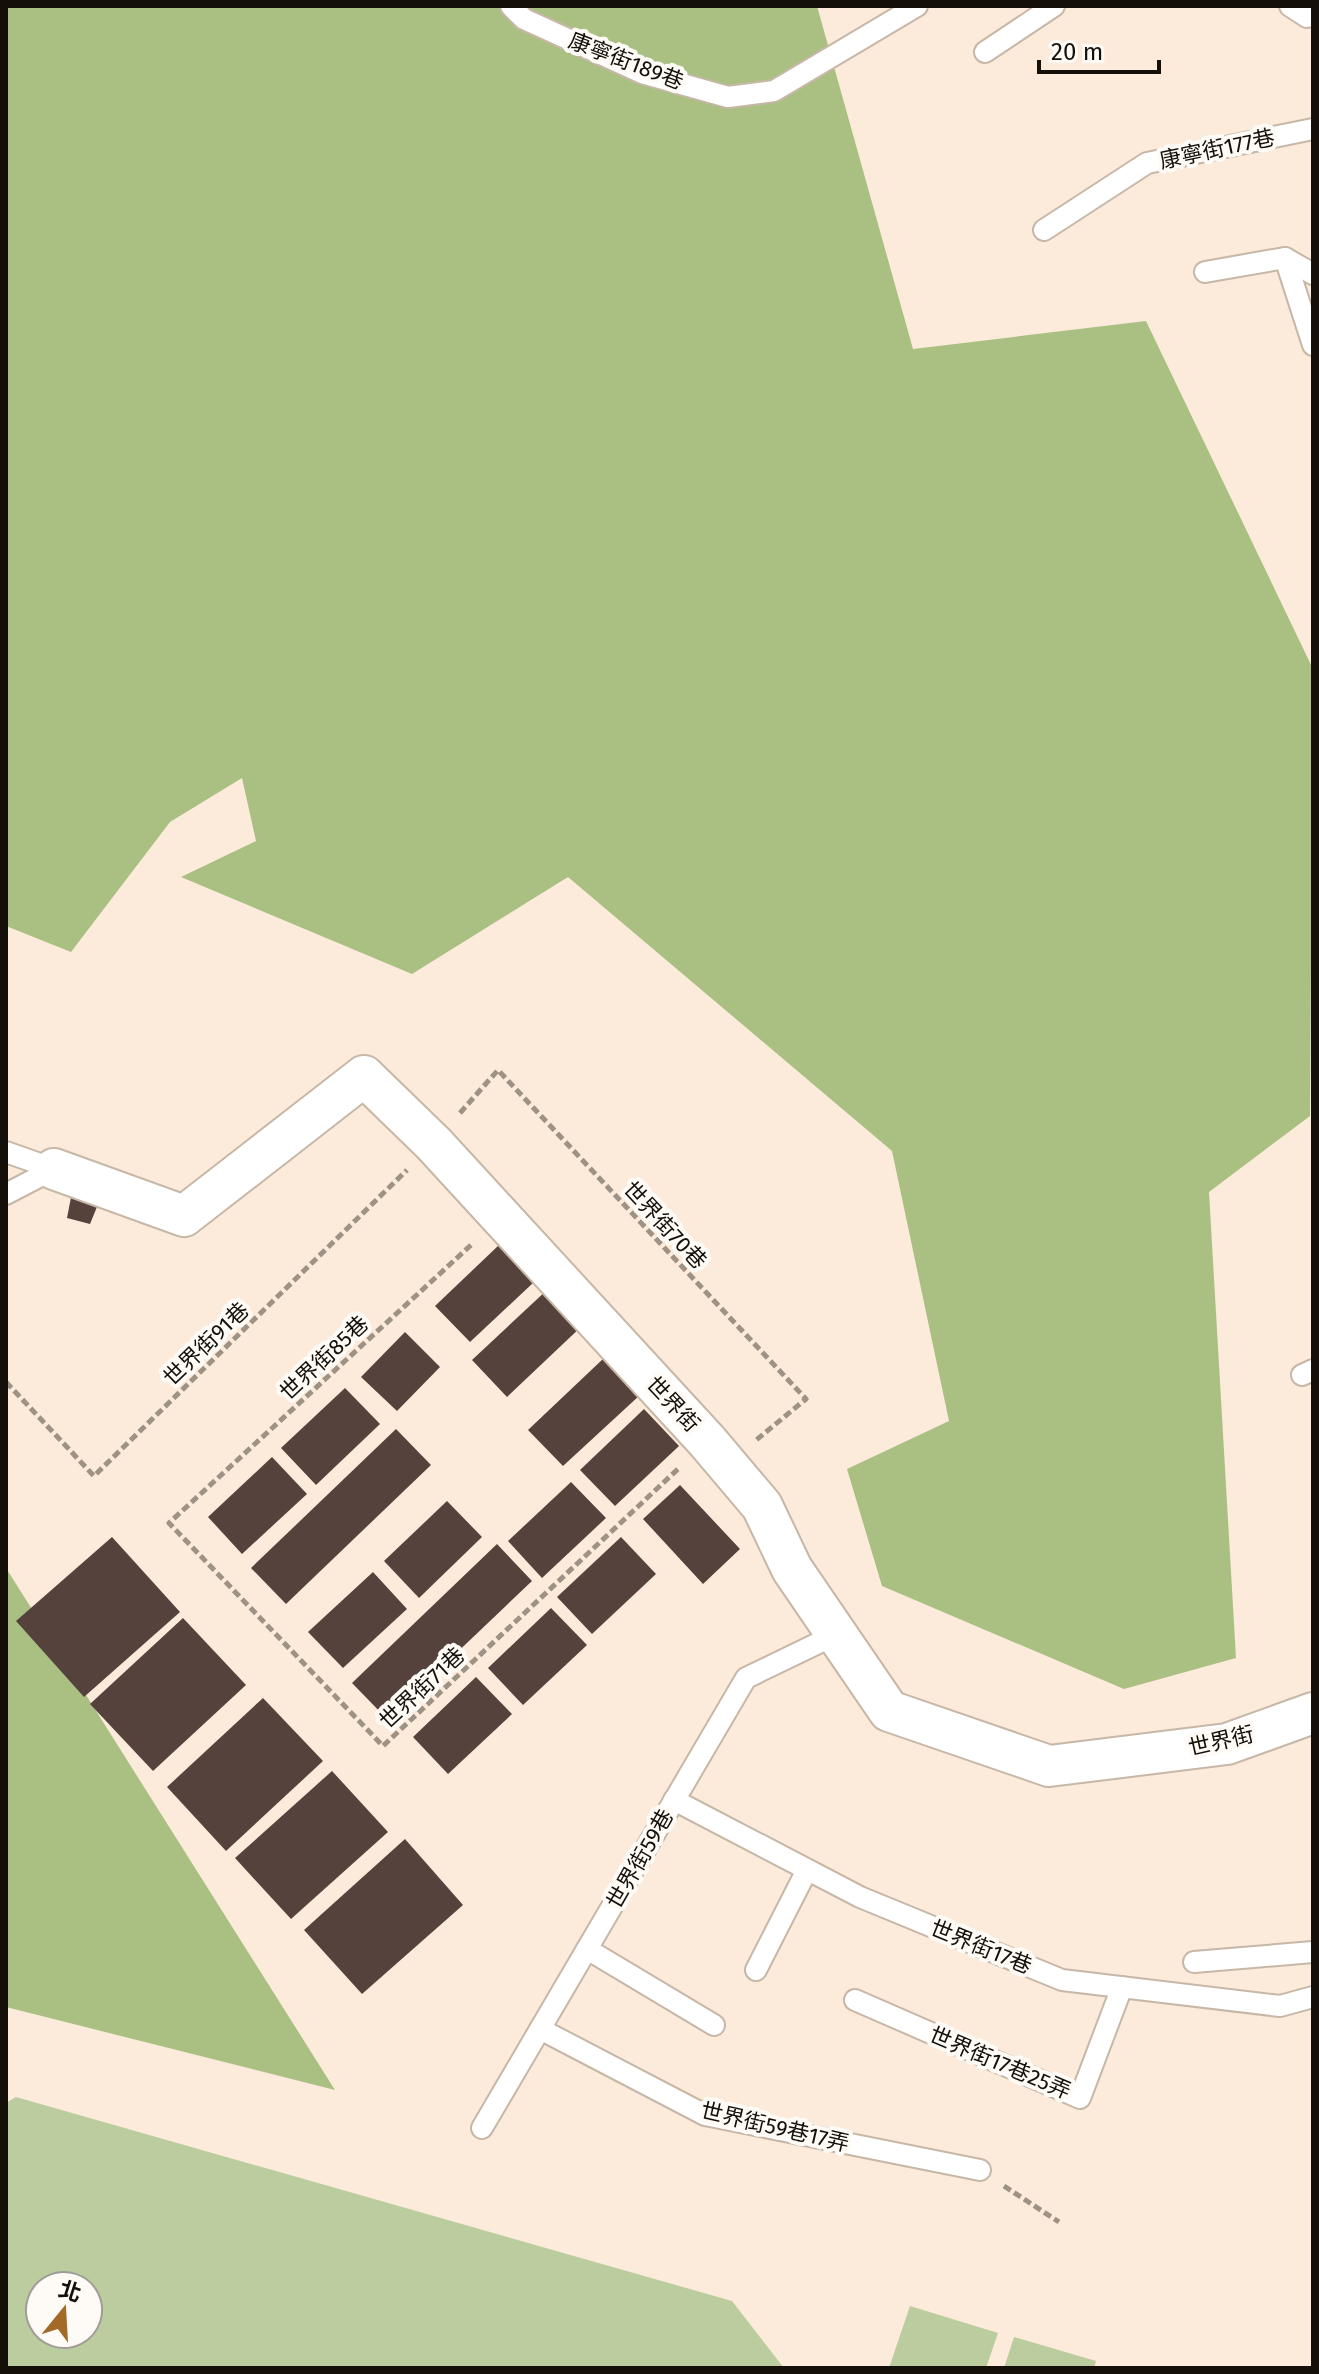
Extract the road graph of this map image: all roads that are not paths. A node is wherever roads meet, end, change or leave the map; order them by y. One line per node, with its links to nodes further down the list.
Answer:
1 (511, 6): 2 (lane, 康寧街189巷)
2 (917, 6)
3 (1054, 6): 6 (lane)
4 (1290, 6): 5 (lane)
5 (1313, 16)
6 (985, 52)
7 (1313, 129): 8 (lane, 康寧街177巷)
8 (1044, 230)
9 (1285, 258): 10 (lane); 11 (lane); 12 (lane)
10 (1205, 272)
11 (1313, 274)
12 (1313, 345)
13 (6, 1152): 14 (lane)
14 (54, 1169): 15 (lane); 16 (street, 世界街)
15 (6, 1194)
16 (837, 1634): 17 (street, 世界街); 18 (lane, 世界街59巷)
17 (1313, 1713)
18 (674, 1800): 19 (lane, 世界街17巷); 20 (lane, 世界街59巷)
19 (807, 1870): 23 (lane); 24 (lane, 世界街17巷)
20 (587, 1949): 27 (lane); 28 (lane, 世界街59巷)
21 (1313, 1952): 22 (lane)
22 (1194, 1962)
23 (756, 1970)
24 (1122, 1987): 25 (lane, 世界街17巷); 26 (lane, 世界街17巷25弄)
25 (1313, 1997)
26 (855, 2000)
27 (714, 2025)
28 (540, 2029): 29 (lane, 世界街59巷); 30 (lane, 世界街59巷17弄)
29 (482, 2128)
30 (980, 2170)

